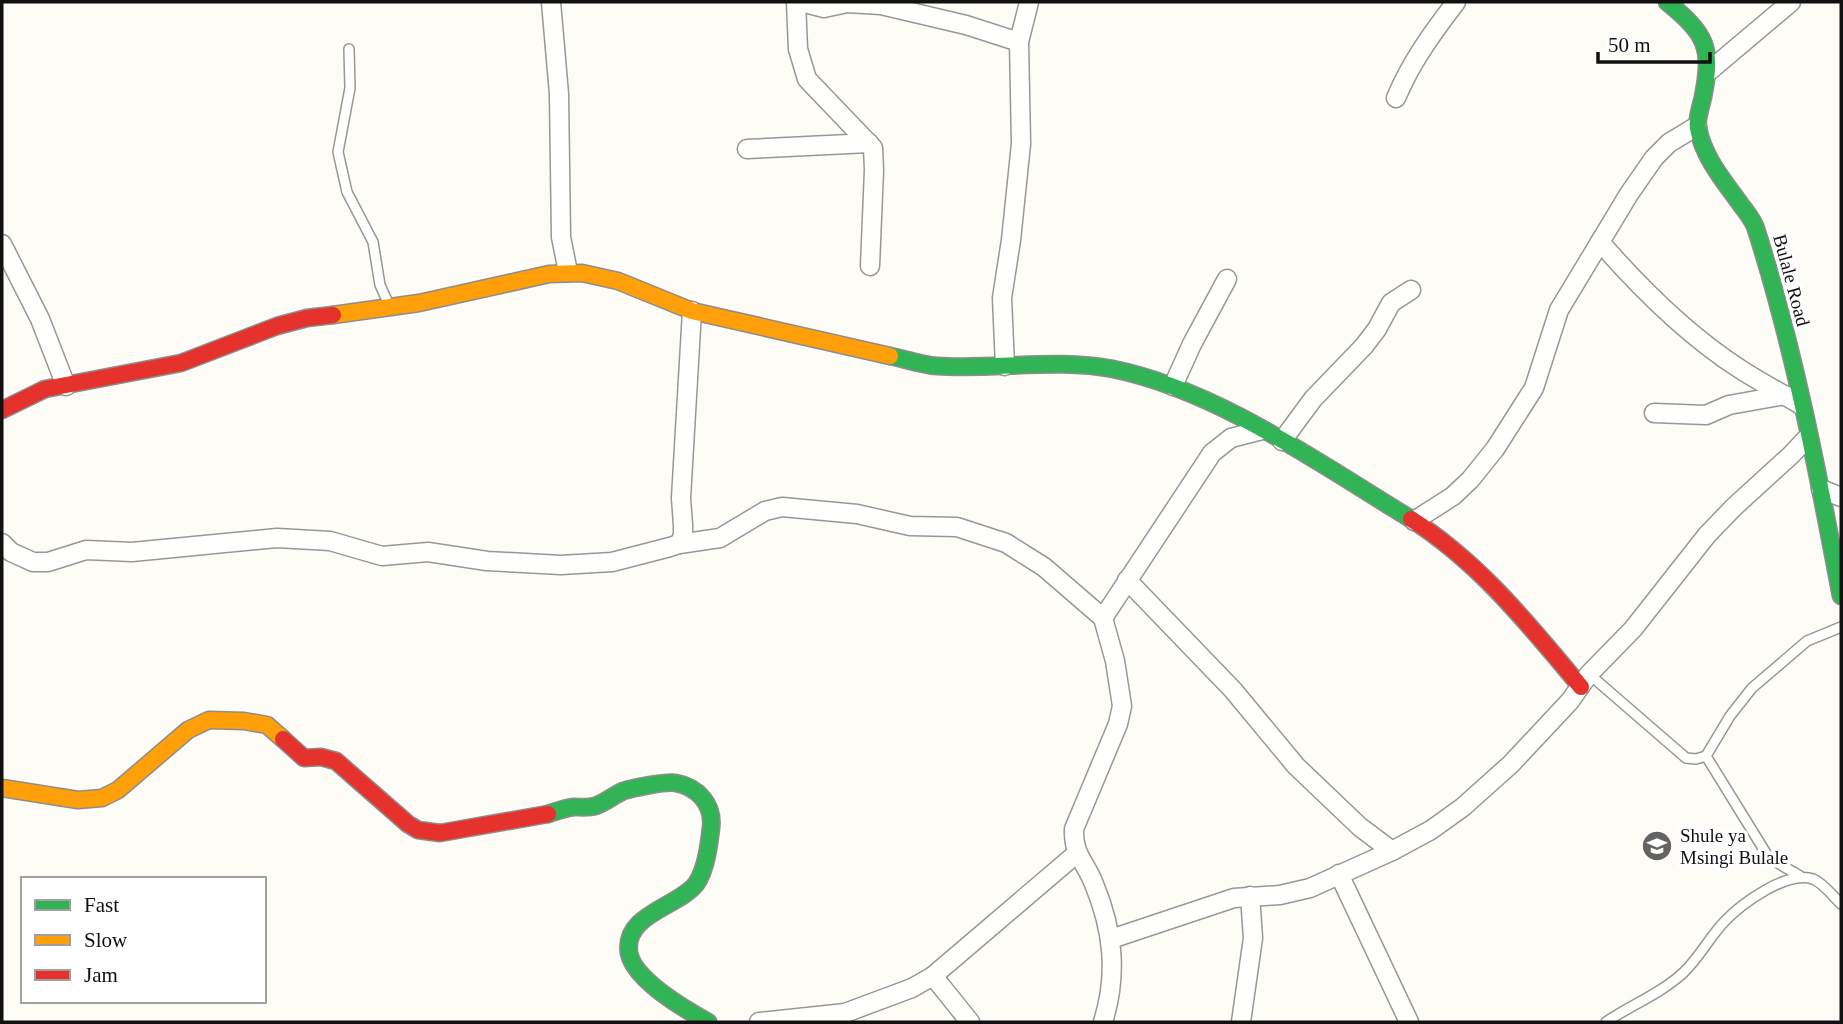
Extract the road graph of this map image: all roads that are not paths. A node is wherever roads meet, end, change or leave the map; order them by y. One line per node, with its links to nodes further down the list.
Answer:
1 (551, 2): 17 (street)
2 (1029, 2): 7 (street)
3 (1456, 2): 10 (street)
4 (1667, 2): 9 (street)
5 (1791, 2): 9 (street)
6 (808, 3): 7 (street); 12 (street)
7 (1019, 42): 22 (street)
8 (349, 49): 20 (lane)
9 (1708, 72): 11 (street)
10 (1396, 98)
11 (1697, 126): 14 (street); 25 (street, Bulale Road)
12 (869, 143): 13 (street); 16 (street)
13 (747, 149)
14 (1600, 242): 25 (street); 33 (street)
15 (2, 244): 23 (street)
16 (870, 266)
17 (568, 272): 20 (street); 21 (street)
18 (1227, 279): 24 (street)
19 (1410, 290): 30 (street)
20 (389, 307): 23 (street)
21 (692, 311): 22 (street); 35 (street)
22 (1005, 366): 24 (street)
23 (66, 386): 26 (street)
24 (1173, 386): 28 (street)
25 (1793, 400): 27 (street); 29 (street, Bulale Road)
26 (2, 410)
27 (1654, 412)
28 (1262, 430): 30 (street); 36 (street)
29 (1808, 437): 31 (street, Bulale Road); 40 (street)
30 (1282, 441): 33 (street)
31 (1821, 489): 32 (street); 37 (street, Bulale Road)
32 (1841, 497)
33 (1414, 521): 40 (street)
34 (2, 543): 35 (street)
35 (679, 544): 38 (street)
36 (1127, 580): 38 (street); 43 (street)
37 (1841, 596)
38 (1103, 618): 44 (street)
39 (1841, 627): 41 (lane)
40 (1585, 681): 41 (lane); 43 (street)
41 (1706, 756): 46 (lane)
42 (2, 788): 52 (street)
43 (1392, 851): 45 (street)
44 (1076, 854): 49 (street); 50 (street)
45 (1339, 874): 47 (street); 56 (street)
46 (1800, 876): 48 (lane); 57 (lane)
47 (1250, 896): 49 (street); 55 (street)
48 (1841, 904)
49 (1111, 939): 54 (street)
50 (933, 976): 51 (street); 53 (street)
51 (768, 1021)
52 (708, 1022)
53 (970, 1022)
54 (1104, 1022)
55 (1241, 1022)
56 (1409, 1022)
57 (1606, 1022)

